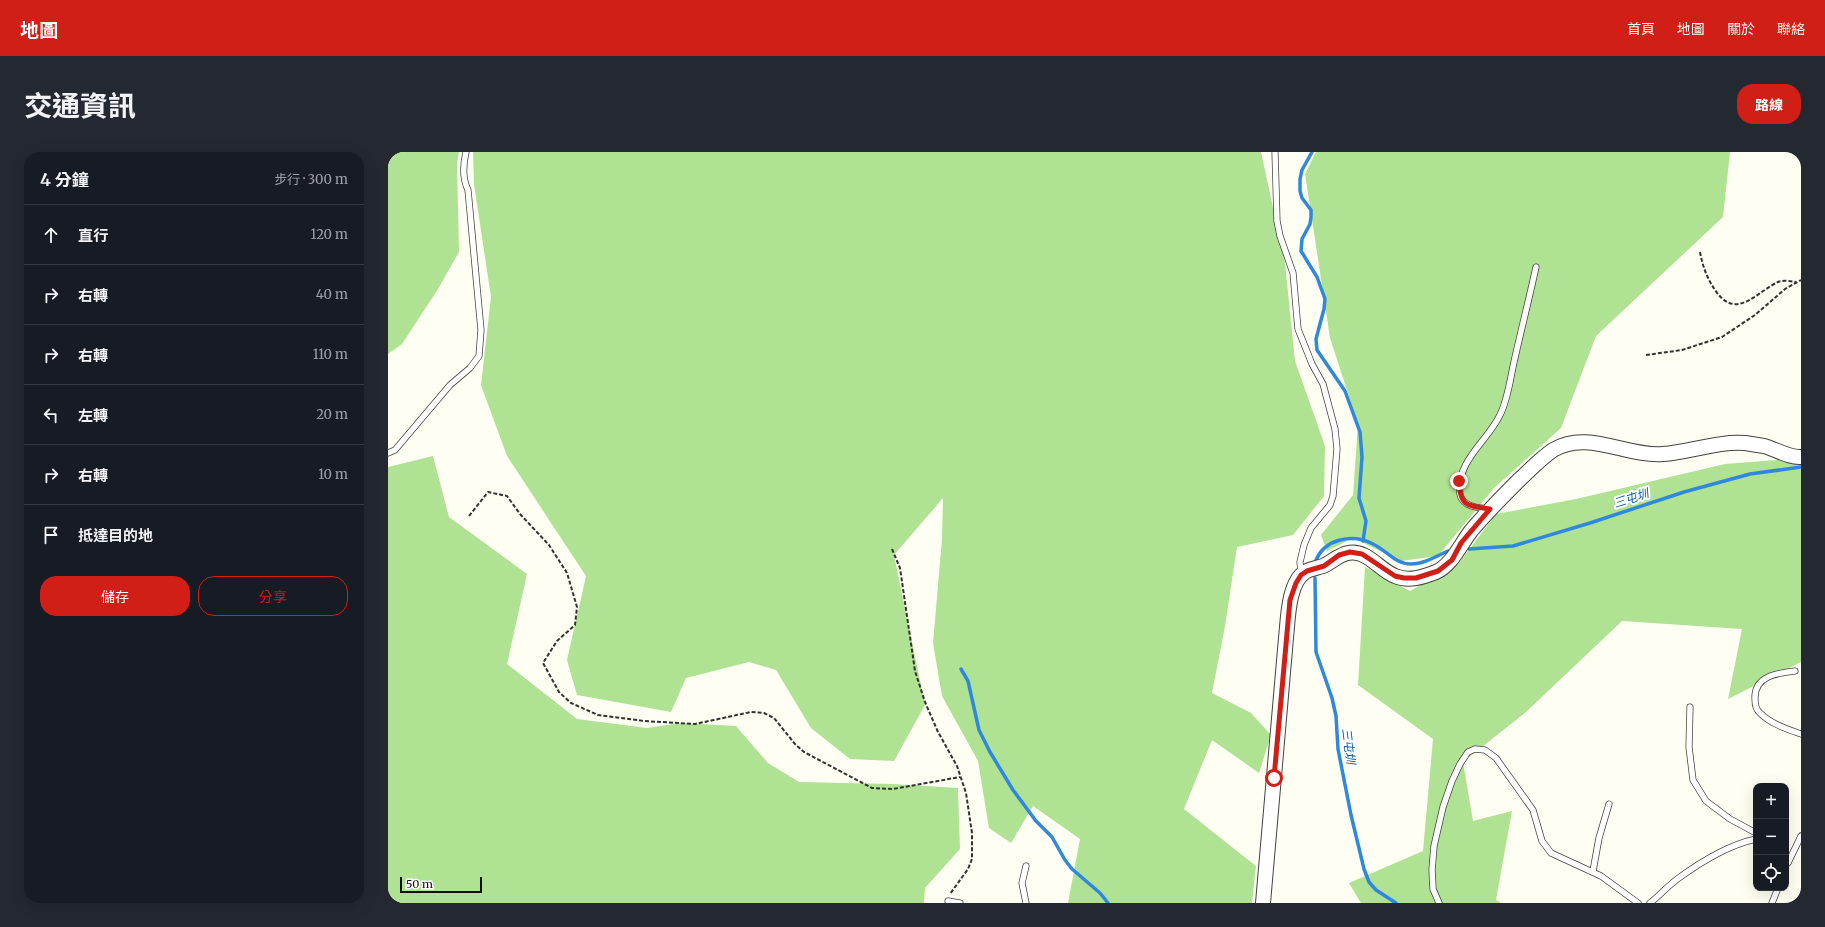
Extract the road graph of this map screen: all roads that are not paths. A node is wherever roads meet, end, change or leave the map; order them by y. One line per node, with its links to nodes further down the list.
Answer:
1 (466, 152): 4 (lane)
2 (1275, 152): 7 (lane)
3 (1536, 268): 6 (lane)
4 (388, 453)
5 (1801, 457): 6 (street)
6 (1490, 509): 7 (street)
7 (1301, 575): 22 (street)
8 (1795, 671): 10 (lane)
9 (1690, 707): 12 (lane)
10 (1801, 734)
11 (1609, 804): 17 (lane)
12 (1753, 831)
13 (1801, 836): 15 (lane)
14 (1753, 840): 25 (lane)
15 (1789, 860)
16 (1026, 866): 21 (lane)
17 (1593, 872): 23 (lane); 24 (lane)
18 (1777, 891): 26 (lane)
19 (948, 901): 20 (lane)
20 (960, 903)
21 (1026, 903)
22 (1263, 903)
23 (1439, 903)
24 (1638, 903)
25 (1650, 903)
26 (1772, 903)

